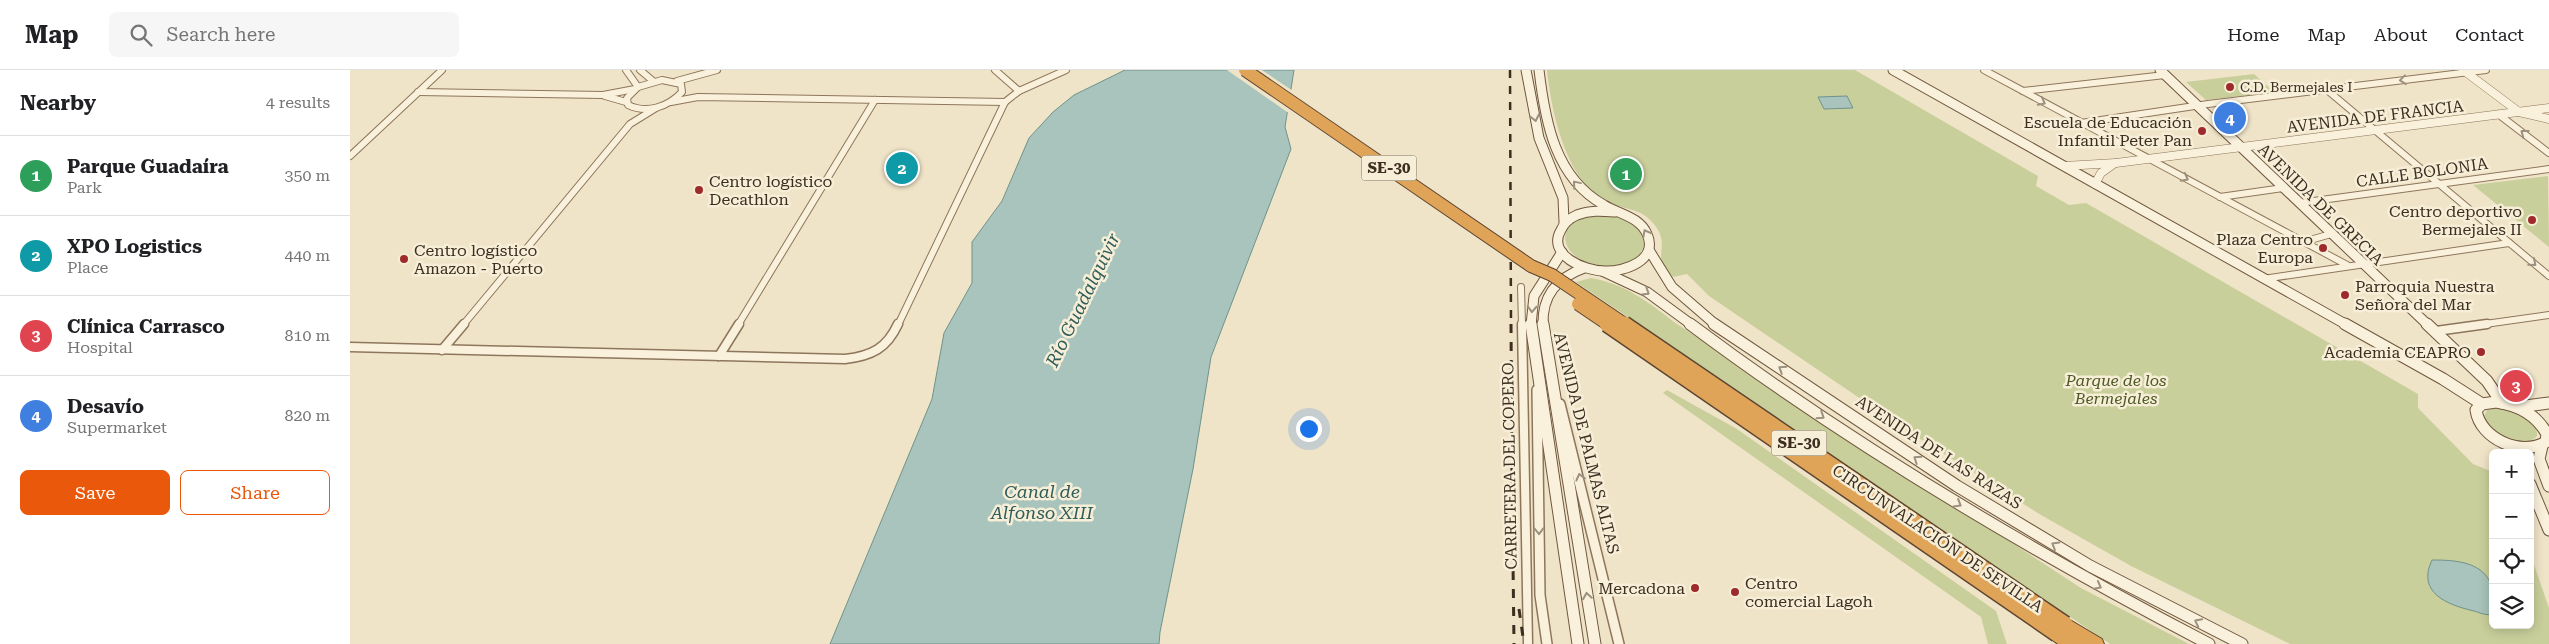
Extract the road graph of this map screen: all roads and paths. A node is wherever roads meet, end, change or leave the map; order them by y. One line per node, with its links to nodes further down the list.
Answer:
1 (442, 70): 23 (street)
2 (626, 70): 18 (street)
3 (640, 70): 16 (street)
4 (717, 70): 15 (street)
5 (995, 70): 20 (street)
6 (1066, 70): 20 (street)
7 (1245, 70): 85 (highway, CIRCUNVALACIÓN DE SEVILLA / SE-30, bridge)
8 (1526, 70): 55 (main road, one-way to 55)
9 (1538, 70): 54 (main road, one-way to 9)
10 (1893, 70): 46 (main road)
11 (1984, 70): 22 (street)
12 (2486, 70): 13 (street)
13 (2465, 71): 21 (street, one-way to 21); 34 (street)
14 (2162, 72): 22 (street); 30 (main road, AVENIDA DE GRECIA)
15 (701, 76): 17 (street); 19 (street)
16 (653, 81): 17 (street); 18 (street)
17 (677, 81): 19 (street)
18 (636, 88): 24 (street); 27 (street)
19 (683, 90): 25 (street); 28 (street)
20 (1019, 90): 29 (street)
21 (2327, 90): 30 (street); 39 (street)
22 (2023, 91): 37 (street, one-way to 37)
23 (418, 92): 24 (street); 42 (street)
24 (603, 95): 27 (street)
25 (698, 97): 26 (street); 28 (street)
26 (875, 100): 29 (street); 72 (street)
27 (626, 102): 31 (street)
28 (671, 102): 32 (street)
29 (1005, 102): 72 (street)
30 (2198, 106): 37 (street); 40 (main road, AVENIDA DE GRECIA)
31 (632, 108): 32 (street); 38 (street)
32 (656, 108): 38 (street)
33 (2549, 108): 34 (street, AVENIDA DE FRANCIA)
34 (2519, 112): 35 (street, AVENIDA DE FRANCIA); 36 (street)
35 (2498, 114): 39 (street, AVENIDA DE FRANCIA); 41 (street, one-way to 35)
36 (2549, 119)
37 (2081, 123): 43 (street)
38 (630, 124): 71 (street)
39 (2376, 130): 40 (street, AVENIDA DE FRANCIA); 50 (street)
40 (2240, 147): 43 (street, AVENIDA DE FRANCIA); 51 (main road, AVENIDA DE GRECIA)
41 (2549, 153)
42 (350, 156)
43 (2148, 159): 44 (street, AVENIDA DE FRANCIA); 52 (street, one-way to 52)
44 (2116, 163): 45 (street, AVENIDA DE FRANCIA); 48 (street)
45 (2091, 164): 46 (street, AVENIDA DE FRANCIA); 48 (street)
46 (2064, 166): 49 (main road)
47 (2549, 169): 50 (street, CALLE BOLONIA)
48 (2101, 174): 49 (street)
49 (2096, 184): 66 (main road)
50 (2440, 184): 53 (street, CALLE BOLONIA); 58 (street)
51 (2283, 188): 52 (street); 53 (main road, AVENIDA DE GRECIA)
52 (2220, 197): 57 (street)
53 (2299, 203): 56 (main road, AVENIDA DE GRECIA)
54 (1615, 212): 55 (main road); 59 (main road, one-way to 54)
55 (1564, 222): 60 (main road)
56 (2331, 234): 57 (street); 61 (main road, AVENIDA DE GRECIA)
57 (2303, 242): 62 (street)
58 (2509, 243): 61 (street); 65 (street, one-way to 65)
59 (1649, 250): 64 (main road); 94 (main road, AVENIDA DE LAS RAZAS, one-way to 59)
60 (1562, 252): 63 (main road); 74 (main road, AVENIDA DE PALMAS ALTAS, one-way to 74)
61 (2362, 263): 62 (street); 69 (main road, AVENIDA DE GRECIA)
62 (2347, 265): 66 (street)
63 (1584, 268): 64 (main road); 73 (main road, AVENIDA DE PALMAS ALTAS)
64 (1602, 271): 93 (main road, AVENIDA DE LAS RAZAS, one-way to 93)
65 (2549, 276)
66 (2264, 279): 77 (main road)
67 (1521, 287): 86 (street, CARRETERA DEL COPERO)
68 (2549, 315): 69 (street)
69 (2436, 331): 75 (main road, AVENIDA DE GRECIA)
70 (350, 347): 71 (street)
71 (442, 350): 72 (street)
72 (719, 356)
73 (1550, 369): 89 (main road, one-way to 73); 90 (street, AVENIDA DE PALMAS ALTAS, one-way to 73)
74 (1538, 377): 87 (street, AVENIDA DE PALMAS ALTAS, one-way to 87); 88 (main road)
75 (2502, 403): 77 (main road); 78 (main road)
76 (2549, 403): 78 (main road)
77 (2482, 404): 79 (main road)
78 (2517, 407): 80 (main road)
79 (2497, 439): 80 (main road); 81 (main road)
80 (2546, 442): 82 (main road)
81 (2508, 449)
82 (2549, 486)
83 (2534, 494): 84 (main road)
84 (2549, 530)
85 (2061, 629): 91 (highway, CIRCUNVALACIÓN DE SEVILLA / SE-30); 92 (highway, CIRCUNVALACIÓN DE SEVILLA / SE-30)
86 (1528, 644)
87 (1546, 644)
88 (1578, 644)
89 (1595, 644)
90 (1619, 644)
91 (2072, 644)
92 (2096, 644)
93 (2210, 644)
94 (2242, 644)

